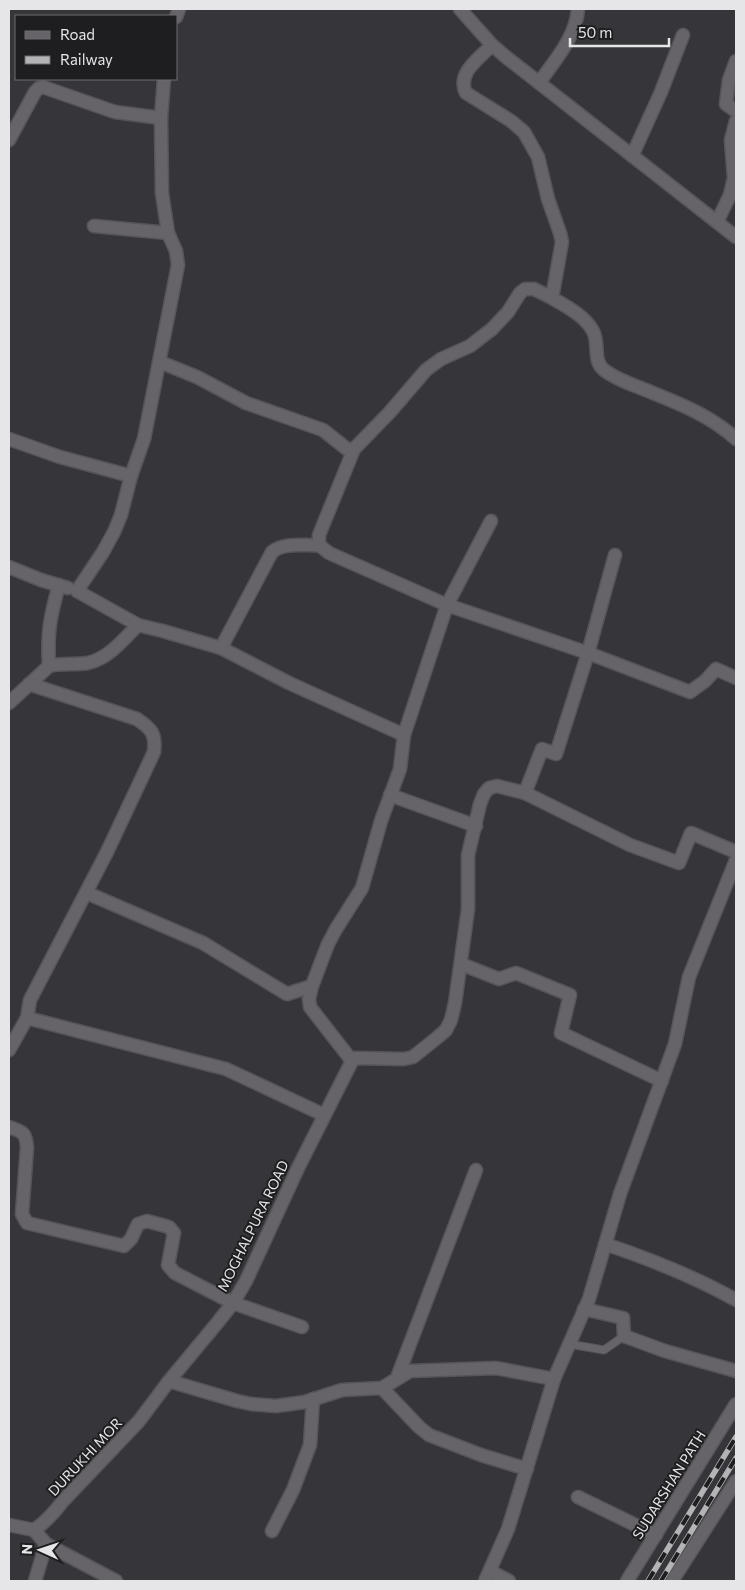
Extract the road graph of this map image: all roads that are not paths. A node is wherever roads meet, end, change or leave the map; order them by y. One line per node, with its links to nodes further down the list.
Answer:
1 (460, 9): 4 (street)
2 (578, 9): 7 (street)
3 (682, 35): 12 (street)
4 (492, 45): 7 (street); 17 (street)
5 (736, 61): 8 (street)
6 (164, 80): 9 (street)
7 (539, 82): 12 (street)
8 (736, 111)
9 (161, 118): 11 (street); 15 (street)
10 (736, 121): 13 (street)
11 (9, 140)
12 (632, 156): 13 (street)
13 (717, 222): 16 (street)
14 (94, 226): 15 (street)
15 (168, 233): 18 (street)
16 (736, 237)
17 (552, 298): 20 (street); 21 (street)
18 (160, 362): 21 (street); 22 (street)
19 (9, 439): 22 (street)
20 (736, 439)
21 (354, 449): 24 (street)
22 (131, 476): 28 (street)
23 (490, 521): 29 (street)
24 (319, 545): 29 (street); 31 (street)
25 (615, 555): 32 (street)
26 (9, 567): 27 (street)
27 (59, 586): 28 (street); 33 (street)
28 (77, 591): 30 (street)
29 (447, 604): 32 (street); 37 (street)
30 (138, 625): 31 (street); 33 (street)
31 (221, 648): 37 (street)
32 (588, 653): 34 (street); 38 (street)
33 (49, 666): 35 (street)
34 (736, 678)
35 (29, 684): 36 (street); 44 (street)
36 (9, 704)
37 (404, 736): 39 (street)
38 (525, 793): 40 (street); 41 (street)
39 (390, 795): 40 (street); 46 (street)
40 (476, 826): 45 (street)
41 (736, 852)
42 (736, 860): 43 (street)
43 (733, 880): 50 (street)
44 (86, 893): 46 (street); 47 (street)
45 (460, 964): 49 (street); 50 (street)
46 (312, 986): 49 (street)
47 (27, 1018): 48 (street); 51 (street)
48 (9, 1050)
49 (352, 1061): 51 (street, MOGHALPURA ROAD)
50 (662, 1081): 54 (street)
51 (324, 1115): 56 (street, MOGHALPURA ROAD)
52 (9, 1127): 56 (street)
53 (476, 1170): 62 (street)
54 (605, 1244): 55 (street); 57 (street)
55 (736, 1300)
56 (233, 1303): 58 (street); 64 (street, MOGHALPURA ROAD)
57 (584, 1309): 59 (street); 60 (street)
58 (302, 1327)
59 (624, 1336): 60 (lane); 61 (street)
60 (569, 1344): 63 (street)
61 (735, 1368)
62 (397, 1378): 63 (street); 65 (street)
63 (554, 1379): 68 (street)
64 (169, 1381): 66 (street); 72 (street, DURUKHI MOR)
65 (382, 1388): 66 (street); 68 (street)
66 (313, 1399): 73 (street)
67 (736, 1404): 74 (street, SUDARSHAN PATH)
68 (527, 1469): 76 (street)
69 (736, 1481): 81 (street)
70 (578, 1497): 74 (street)
71 (9, 1525): 72 (street)
72 (34, 1530): 75 (street)
73 (272, 1531)
74 (656, 1535): 80 (street, SUDARSHAN PATH)
75 (46, 1544): 77 (street); 78 (street)
76 (487, 1576): 79 (street)
77 (35, 1581)
78 (116, 1581)
79 (509, 1581)
80 (627, 1581)
81 (672, 1581)

